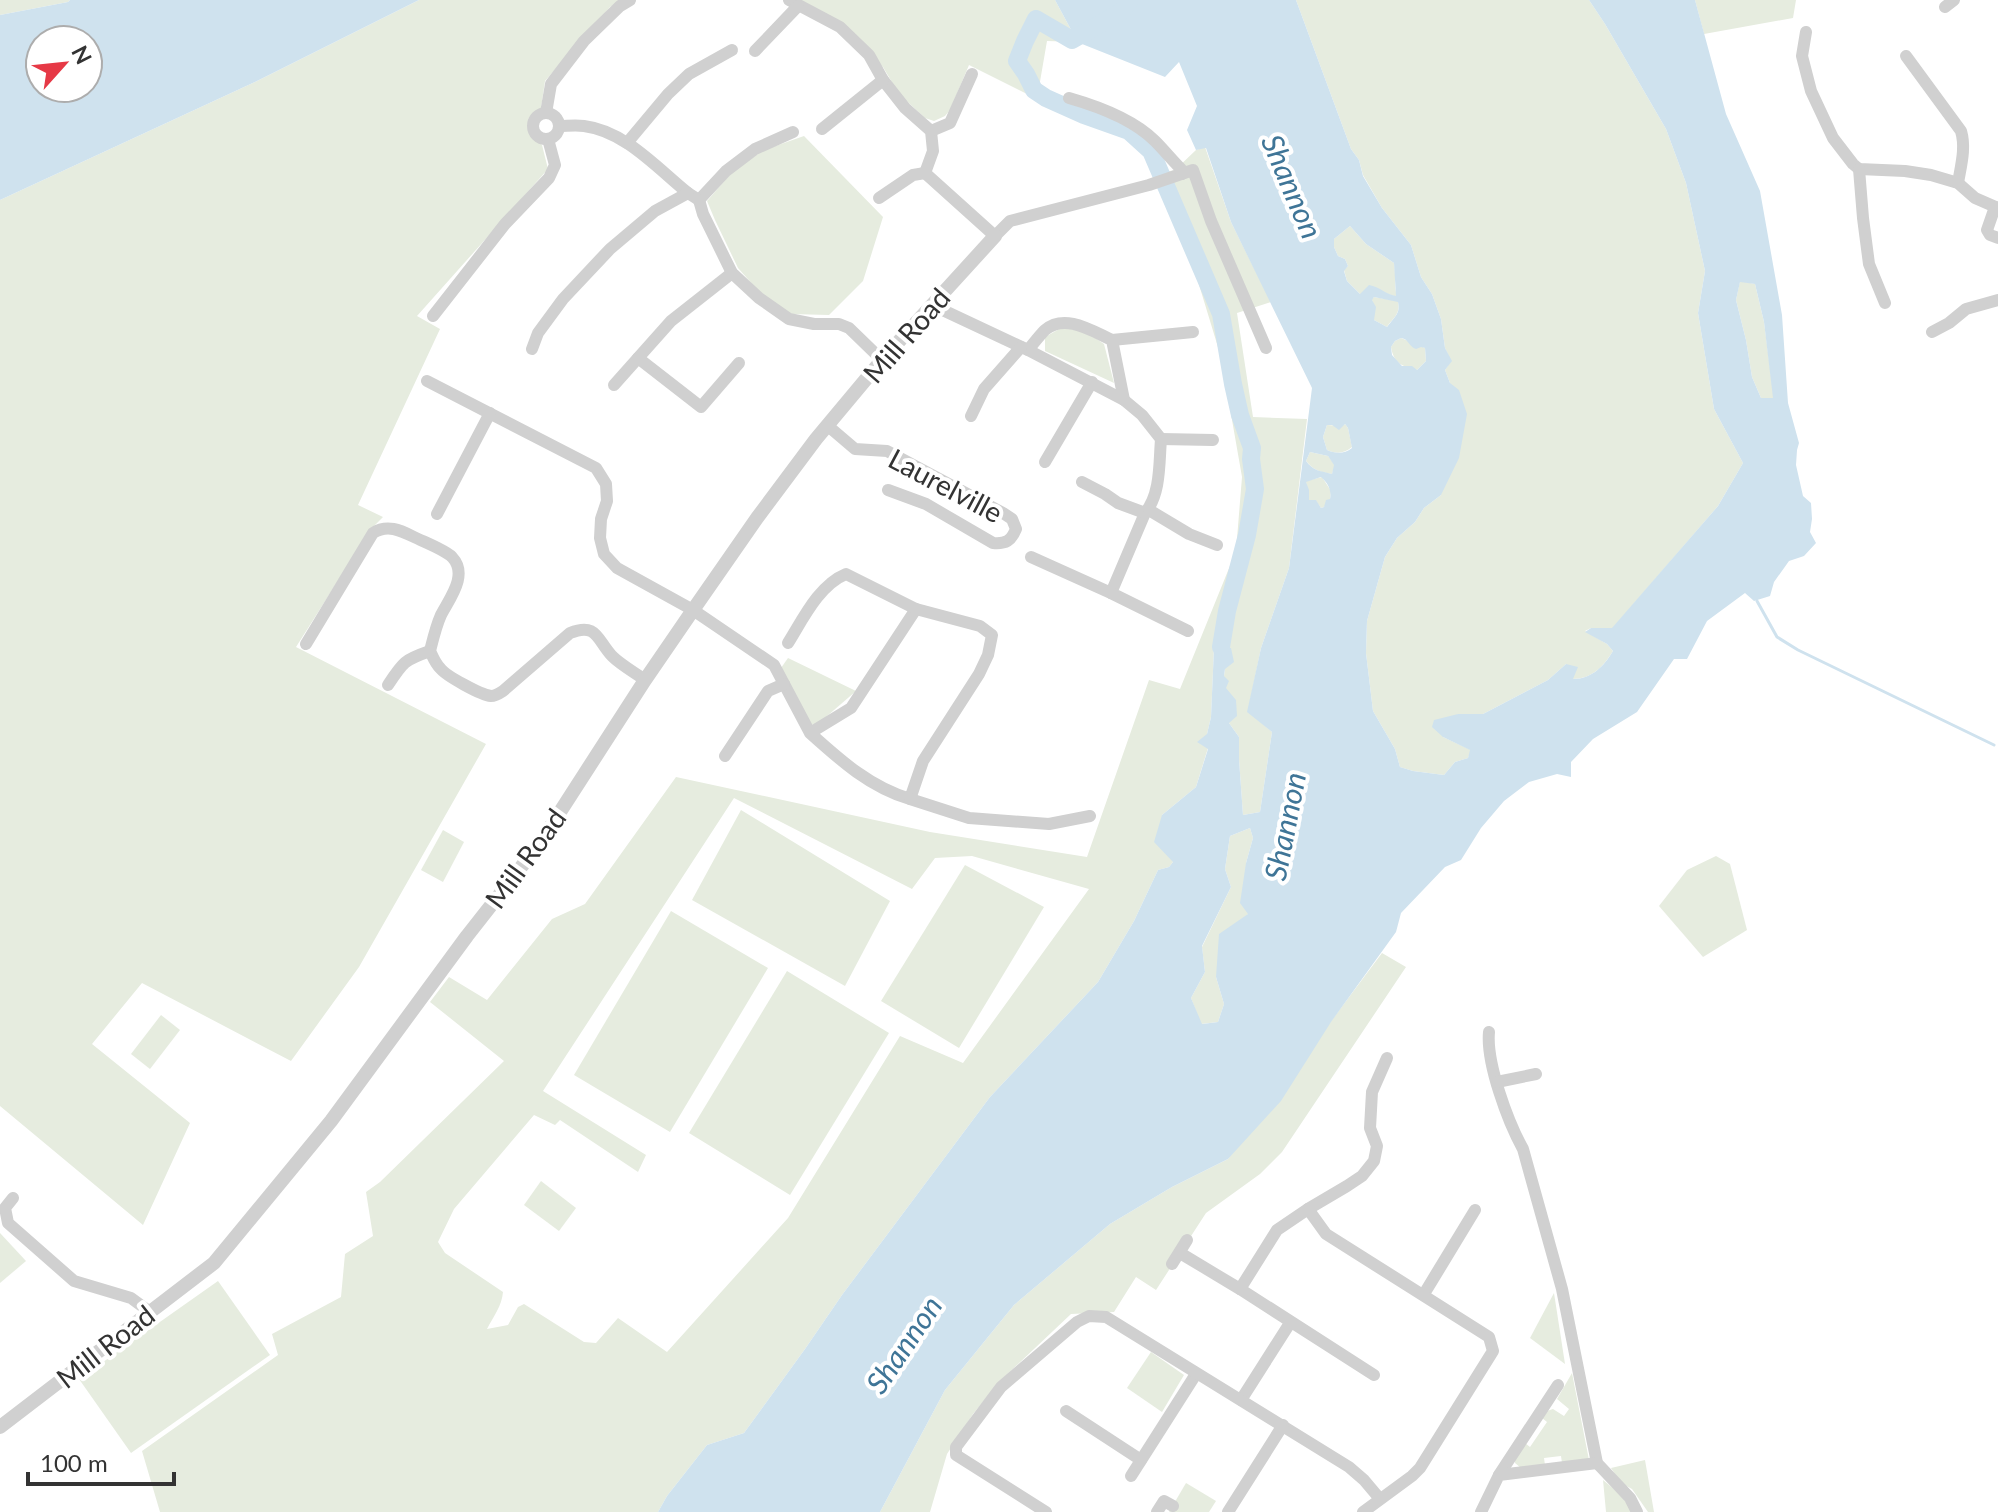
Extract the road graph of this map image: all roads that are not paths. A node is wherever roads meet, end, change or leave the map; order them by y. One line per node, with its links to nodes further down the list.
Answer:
1 (630, 0): 10 (street)
2 (793, 3): 5 (street); 8 (street)
3 (1806, 32): 17 (street)
4 (732, 50): 16 (street)
5 (755, 51)
6 (1906, 56): 20 (street)
7 (972, 74): 13 (street)
8 (883, 80): 12 (street); 13 (street)
9 (1069, 98): 19 (street)
10 (546, 113): 11 (street); 15 (street)
11 (559, 126): 15 (street); 16 (street)
12 (822, 129)
13 (931, 131): 18 (street)
14 (793, 132): 21 (street)
15 (548, 139): 30 (street)
16 (627, 143): 21 (street)
17 (1859, 169): 20 (street); 28 (street)
18 (925, 173): 22 (street); 24 (street)
19 (1182, 174): 24 (street); 35 (street)
20 (1958, 183): 23 (street)
21 (694, 196): 26 (street); 36 (street)
22 (879, 198)
23 (1997, 208): 25 (street)
24 (995, 236): 29 (street, Mill Road)
25 (1998, 238)
26 (732, 273): 37 (street); 38 (street)
27 (1998, 300): 32 (street)
28 (1885, 303)
29 (932, 305): 34 (street); 38 (street, Mill Road)
30 (433, 316)
31 (1193, 332): 33 (street)
32 (1932, 332)
33 (1112, 340): 34 (street); 43 (street)
34 (1025, 348): 41 (street); 45 (street)
35 (1266, 348)
36 (532, 349)
37 (638, 358): 39 (street); 42 (street)
38 (882, 360): 46 (street, Mill Road)
39 (739, 363)
40 (427, 381): 44 (street)
41 (1092, 382): 43 (street); 49 (street)
42 (614, 385)
43 (1124, 400): 47 (street)
44 (490, 413): 53 (street); 58 (street)
45 (971, 416)
46 (828, 426): 51 (street, Laurelville); 58 (street, Mill Road)
47 (1161, 439): 48 (street); 52 (street)
48 (1213, 440)
49 (1045, 462)
50 (1082, 482): 52 (street)
51 (888, 490)
52 (1147, 511): 54 (street); 56 (street)
53 (437, 514)
54 (1217, 545)
55 (1031, 557): 56 (street)
56 (1111, 593): 59 (street)
57 (916, 609): 60 (street); 66 (street); 68 (street)
58 (693, 610): 63 (street, Mill Road); 64 (street)
59 (1188, 631)
60 (788, 643)
61 (306, 644): 62 (street)
62 (430, 651): 63 (street); 65 (street)
63 (645, 680): 82 (street, Mill Road)
64 (784, 684): 66 (street); 67 (street)
65 (388, 685)
66 (810, 733): 68 (street)
67 (725, 756)
68 (910, 799): 69 (street)
69 (1090, 816)
70 (1489, 1032): 73 (street)
71 (1387, 1058): 75 (street)
72 (1536, 1074): 73 (street)
73 (1497, 1082): 92 (street)
74 (13, 1198): 82 (street)
75 (1308, 1209): 80 (street); 81 (street)
76 (1475, 1210): 81 (street)
77 (1187, 1240): 78 (street)
78 (1180, 1253): 79 (street); 80 (street)
79 (1172, 1264)
80 (1240, 1289): 83 (street)
81 (1424, 1294): 95 (street)
82 (150, 1312): 90 (street, Mill Road)
83 (1290, 1323): 85 (street); 87 (street)
84 (1196, 1374): 87 (street); 91 (street); 98 (street)
85 (1374, 1375)
86 (1558, 1385): 93 (street)
87 (1241, 1400): 89 (street)
88 (1066, 1411): 91 (street)
89 (1283, 1425): 95 (street); 97 (street)
90 (0, 1427)
91 (1141, 1460): 94 (street)
92 (1597, 1463): 93 (street); 102 (street)
93 (1499, 1475): 101 (street)
94 (1131, 1476)
95 (1380, 1499): 100 (street)
96 (1173, 1506): 99 (street)
97 (1223, 1511)
98 (1046, 1512)
99 (1157, 1512)
100 (1363, 1512)
101 (1481, 1512)
102 (1637, 1512)

